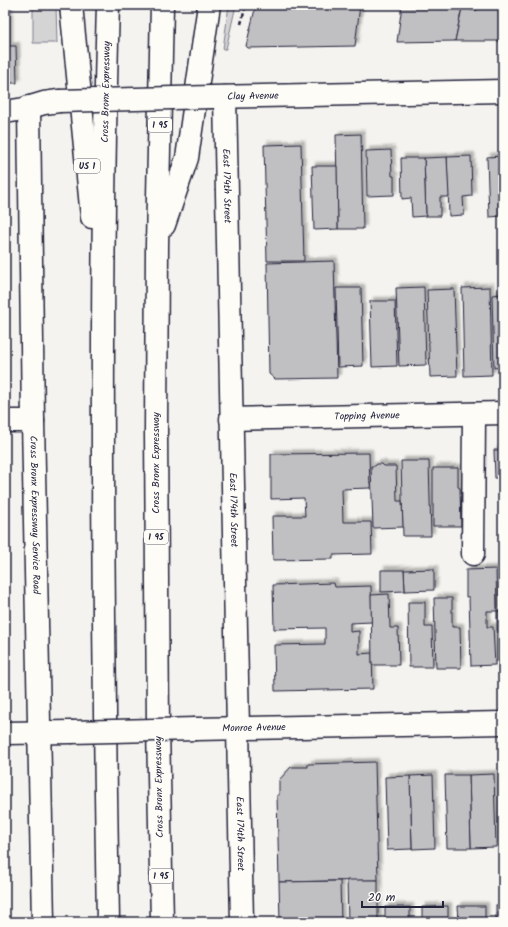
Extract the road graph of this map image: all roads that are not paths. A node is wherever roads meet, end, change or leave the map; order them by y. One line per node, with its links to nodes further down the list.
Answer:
1 (71, 5): 10 (main road, US 1)
2 (108, 5): 10 (main road, Cross Bronx Expressway)
3 (162, 5): 9 (main road, Cross Bronx Expressway / I 95)
4 (209, 5): 9 (main road)
5 (503, 91): 6 (main road, Clay Avenue)
6 (218, 97): 7 (main road, Clay Avenue, bridge); 13 (main road, East 174th Street)
7 (29, 107): 8 (main road, Clay Avenue); 14 (main road, Cross Bronx Expressway Service Road)
8 (5, 112)
9 (157, 245): 23 (main road, Cross Bronx Expressway / I 95)
10 (103, 328): 22 (main road, Cross Bronx Expressway)
11 (503, 413): 12 (main road, Topping Avenue)
12 (474, 414): 13 (main road, Topping Avenue); 16 (main road)
13 (231, 419): 18 (main road, East 174th Street)
14 (33, 421): 15 (main road); 20 (main road, Cross Bronx Expressway Service Road)
15 (5, 422)
16 (473, 554)
17 (503, 723): 18 (main road, Monroe Avenue)
18 (238, 728): 20 (main road, Monroe Avenue, bridge); 24 (main road, East 174th Street)
19 (5, 733): 20 (main road, Monroe Avenue)
20 (39, 733): 21 (main road, Cross Bronx Expressway Service Road)
21 (43, 922)
22 (108, 922)
23 (162, 922)
24 (242, 922)

